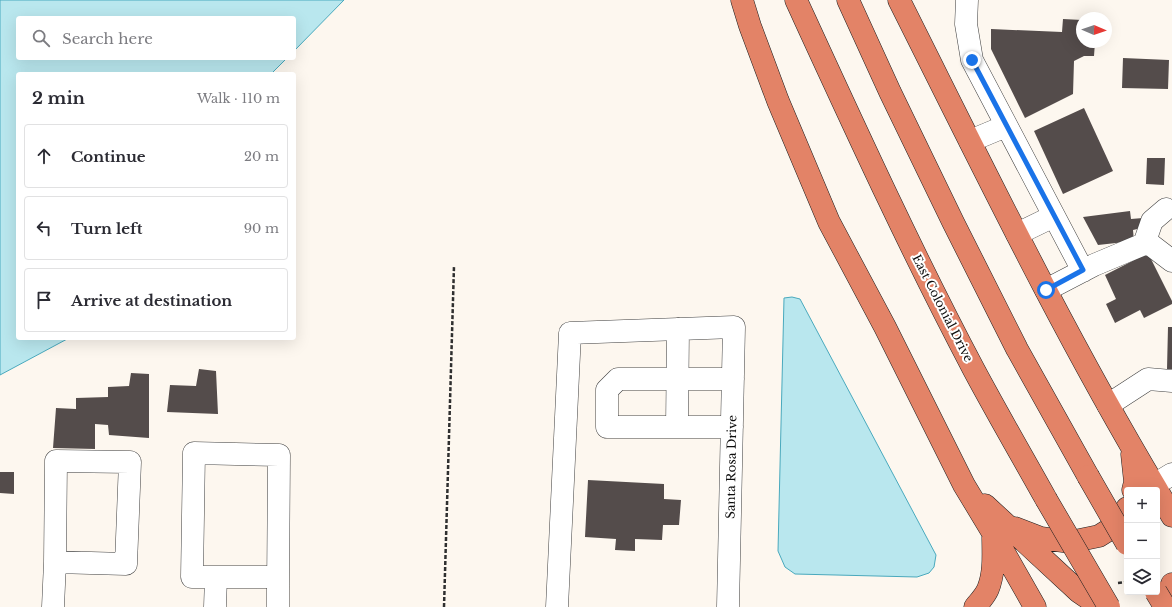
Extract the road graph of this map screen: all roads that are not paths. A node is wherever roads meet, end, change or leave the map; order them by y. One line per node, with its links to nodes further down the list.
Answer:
1 (742, 0): 28 (highway)
2 (796, 0): 43 (highway, East Colonial Drive, bridge)
3 (848, 0): 29 (highway, bridge)
4 (899, 0): 7 (highway)
5 (967, 0): 6 (street)
6 (1006, 126): 7 (street); 9 (street)
7 (970, 140): 10 (highway)
8 (1166, 209): 11 (street)
9 (1054, 216): 10 (street); 13 (street)
10 (1017, 234): 14 (highway)
11 (1144, 244): 12 (street); 13 (street)
12 (1172, 261)
13 (1083, 270): 14 (street)
14 (1046, 290): 19 (highway)
15 (678, 329): 16 (street); 17 (street, Santa Rosa Drive); 38 (street)
16 (677, 379): 17 (street); 20 (street); 20 (street)
17 (733, 379): 21 (street, Santa Rosa Drive)
18 (1172, 381): 19 (street)
19 (1108, 405): 23 (highway)
20 (677, 427): 21 (street)
21 (732, 427): 39 (street, Santa Rosa Drive)
22 (1172, 474): 24 (street)
23 (1149, 487)
24 (1153, 487)
25 (1160, 501): 27 (highway)
26 (1124, 513): 28 (highway)
27 (1172, 516)
28 (999, 529): 40 (highway); 41 (highway); 42 (highway)
29 (1124, 539)
30 (55, 562): 30 (street); 35 (street)
31 (216, 577): 32 (street); 32 (street); 36 (street)
32 (278, 577): 37 (street)
33 (1172, 584): 44 (highway)
34 (1158, 595): 44 (highway, bridge)
35 (53, 607)
36 (215, 607)
37 (278, 607)
38 (557, 607)
39 (728, 607)
40 (975, 607)
41 (1035, 607)
42 (1101, 607)
43 (1108, 607)
44 (1164, 607)

